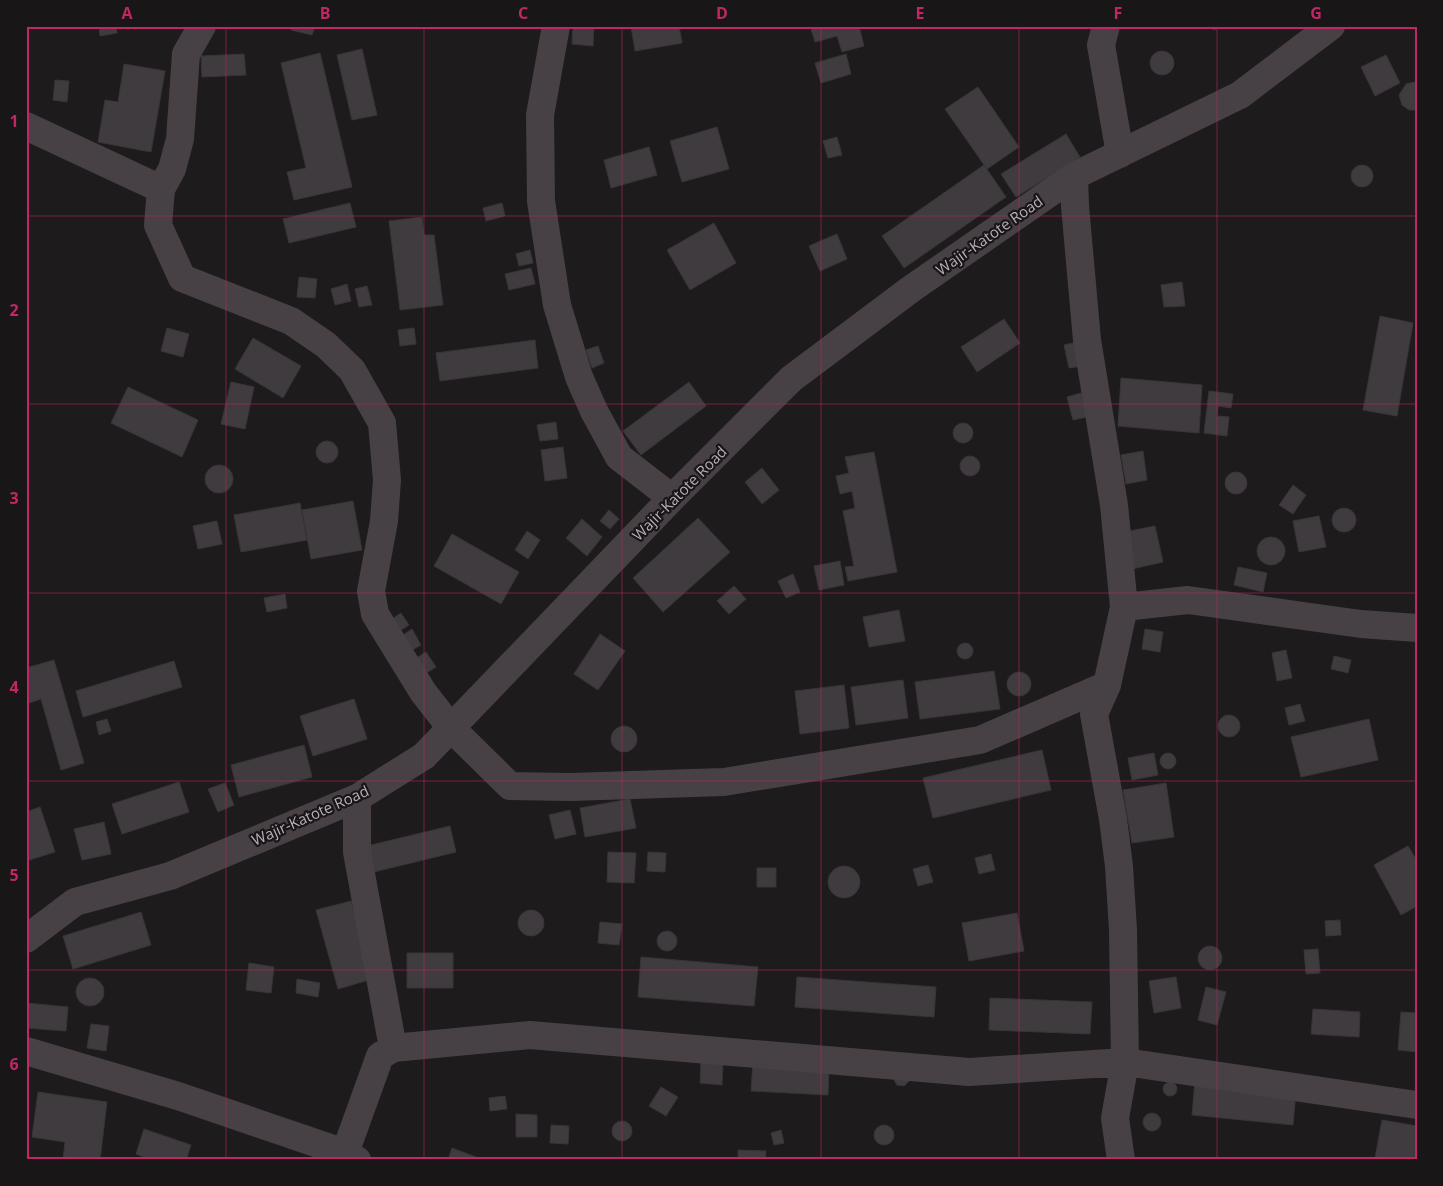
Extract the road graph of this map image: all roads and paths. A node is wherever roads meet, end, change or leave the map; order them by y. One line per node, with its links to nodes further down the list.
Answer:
1 (202, 26): 8 (street)
2 (556, 26): 9 (street)
3 (1106, 26): 6 (street)
4 (1331, 26): 6 (street, Wajir-Katote Road)
5 (26, 126): 8 (street)
6 (1120, 154): 7 (street, Wajir-Katote Road)
7 (1074, 176): 9 (street, Wajir-Katote Road); 10 (street)
8 (161, 189): 13 (street)
9 (672, 498): 13 (street, Wajir-Katote Road)
10 (1124, 607): 11 (street); 12 (street)
11 (1417, 628)
12 (1107, 685): 13 (street); 18 (street)
13 (450, 728): 14 (street, Wajir-Katote Road)
14 (356, 798): 15 (street, Wajir-Katote Road); 16 (street)
15 (26, 939)
16 (392, 1048): 18 (street); 20 (street)
17 (26, 1051): 20 (street)
18 (1124, 1062): 19 (street); 21 (street)
19 (1417, 1105)
20 (351, 1156)
21 (1121, 1160)

